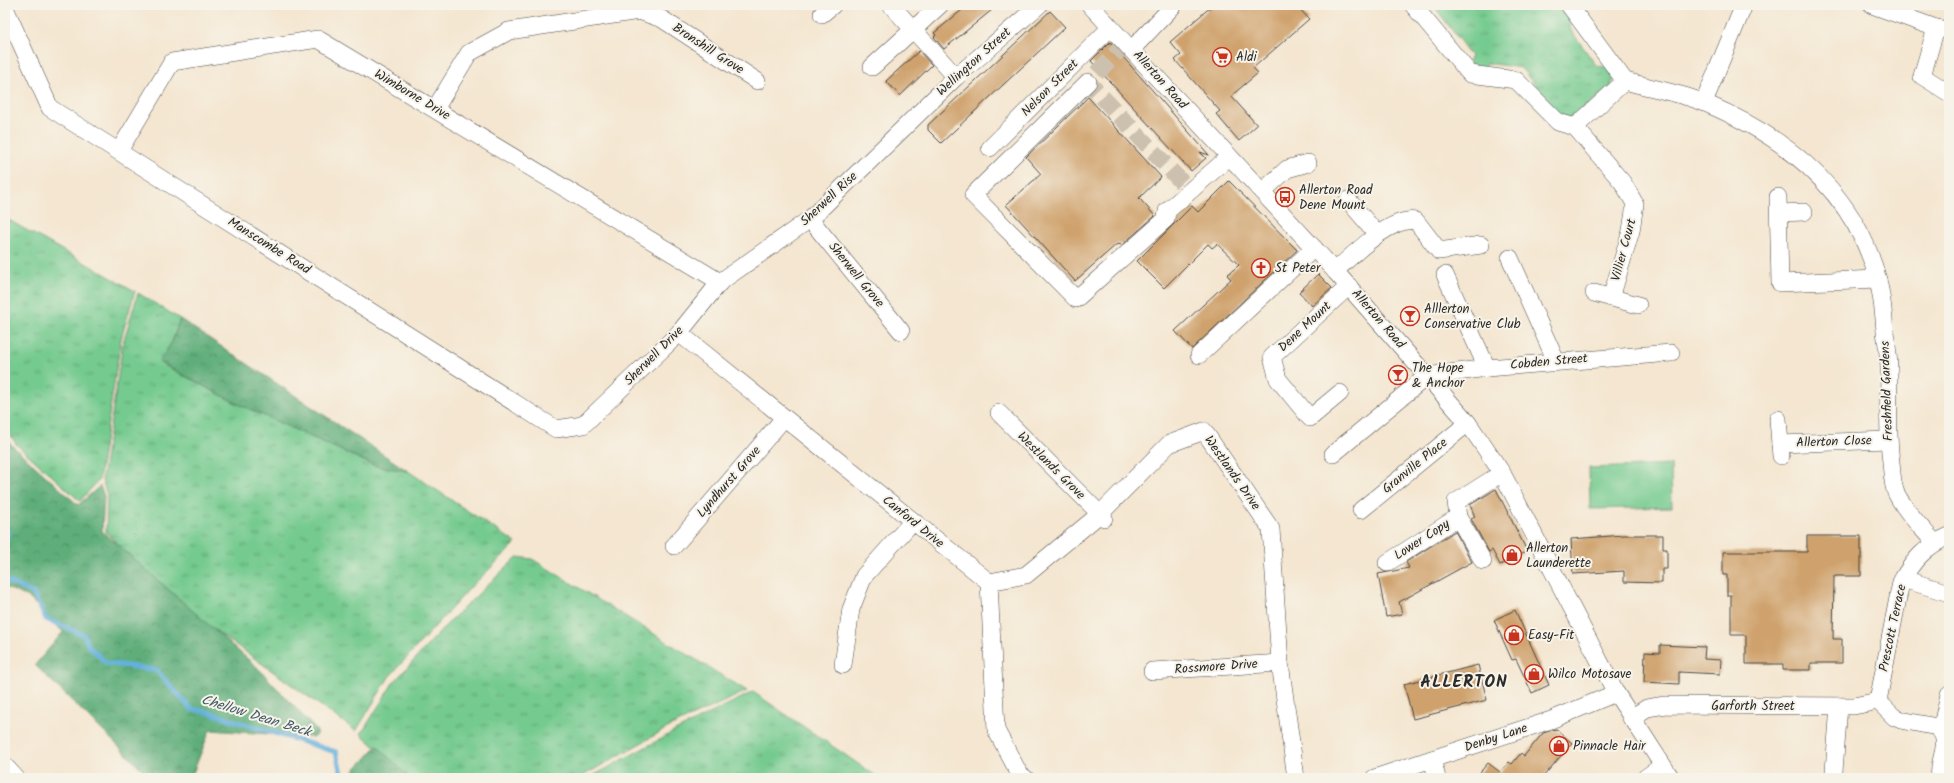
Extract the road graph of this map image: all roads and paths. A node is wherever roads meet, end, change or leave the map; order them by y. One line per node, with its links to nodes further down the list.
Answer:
1 (890, 5): 13 (street)
2 (940, 5): 13 (street)
3 (1039, 5): 16 (street, Wellington Street)
4 (1090, 5): 11 (street, Allerton Road)
5 (1174, 5): 14 (street)
6 (1413, 5): 24 (street)
7 (1569, 5): 18 (street)
8 (1744, 5): 21 (street)
9 (1872, 5): 12 (street)
10 (5, 8): 26 (street, Manscombe Road)
11 (1110, 28): 14 (street, Allerton Road); 25 (street, Nelson Street)
12 (1943, 29): 20 (street)
13 (913, 30): 15 (street); 16 (street)
14 (1132, 49): 27 (street, Allerton Road)
15 (872, 67)
16 (956, 77): 23 (street, Wellington Street)
17 (757, 81): 22 (street, Bronshill Grove)
18 (1624, 81): 21 (street, Freshfield Gardens); 24 (street)
19 (1088, 82): 27 (street)
20 (1949, 93)
21 (1704, 102): 39 (street, Freshfield Gardens)
22 (435, 109): 26 (street, Wimborne Drive); 40 (street, Wimborne Drive)
23 (912, 120): 32 (street, Sherwell Rise)
24 (1574, 127): 43 (street, Villier Court)
25 (990, 148)
26 (119, 151): 57 (street, Manscombe Road)
27 (1229, 158): 29 (street, Allerton Road)
28 (1308, 163): 29 (street)
29 (1262, 192): 35 (street, Allerton Road)
30 (1348, 200): 33 (street)
31 (1804, 212): 39 (street)
32 (810, 219): 40 (street, Sherwell Rise); 45 (street, Sherwell Grove)
33 (1377, 234): 34 (street); 37 (street)
34 (1481, 245)
35 (1314, 248): 37 (street, Allerton Road); 48 (street)
36 (1510, 258): 49 (street)
37 (1335, 271): 41 (street, Allerton Road)
38 (1445, 275): 50 (street)
39 (1878, 279): 58 (street, Freshfield Gardens)
40 (720, 282): 46 (street, Sherwell Drive)
41 (1349, 286): 51 (street, Allerton Road); 52 (street, Dene Mount)
42 (1594, 293): 43 (street, Villier Court)
43 (1611, 298): 44 (street, Villier Court)
44 (1638, 305)
45 (901, 331)
46 (679, 333): 54 (street, Canford Drive); 57 (street, Sherwell Drive)
47 (1671, 353): 49 (street, Cobden Street)
48 (1200, 355)
49 (1556, 361): 50 (street, Cobden Street)
50 (1487, 368): 51 (street, Cobden Street)
51 (1427, 376): 56 (street, Allerton Road); 59 (street)
52 (1340, 393)
53 (999, 413): 62 (street, Westlands Grove)
54 (784, 418): 64 (street, Canford Drive); 66 (street, Lyndhurst Grove)
55 (1778, 419): 58 (street, Allerton Close)
56 (1468, 423): 60 (street, Allerton Road); 61 (street, Granville Place)
57 (584, 425)
58 (1888, 440): 65 (street, Freshfield Gardens)
59 (1333, 454)
60 (1502, 473): 63 (street, Lower Copy); 75 (street, Allerton Road)
61 (1361, 510)
62 (1102, 516): 70 (street, Westlands Drive); 72 (street, Westlands Drive)
63 (1458, 517): 67 (street, Lower Copy); 68 (street, Lower Copy)
64 (912, 522): 70 (street, Canford Drive); 73 (street)
65 (1941, 539): 69 (street, Prescott Terrace)
66 (674, 546)
67 (1483, 561)
68 (1387, 563)
69 (1903, 579): 71 (street); 77 (street, Prescott Terrace)
70 (989, 582): 87 (street)
71 (1949, 593)
72 (1280, 663): 74 (street, Rossmore Drive); 88 (street, Westlands Drive)
73 (843, 665)
74 (1152, 671)
75 (1616, 693): 79 (street, Allerton Road); 81 (street, Denby Lane)
76 (1949, 694): 80 (street)
77 (1878, 702): 78 (street, Garforth Street); 80 (street)
78 (1839, 706): 79 (street, Garforth Street); 83 (street)
79 (1631, 718): 84 (street, Allerton Road)
80 (1937, 728): 85 (street)
81 (1432, 759): 89 (street, Denby Lane); 90 (street)
82 (5, 766): 86 (street)
83 (1834, 771)
84 (1666, 772): 91 (street)
85 (1938, 777)
86 (16, 778)
87 (1025, 778)
88 (1296, 778)
89 (1374, 778)
90 (1437, 778)
91 (1645, 778)

